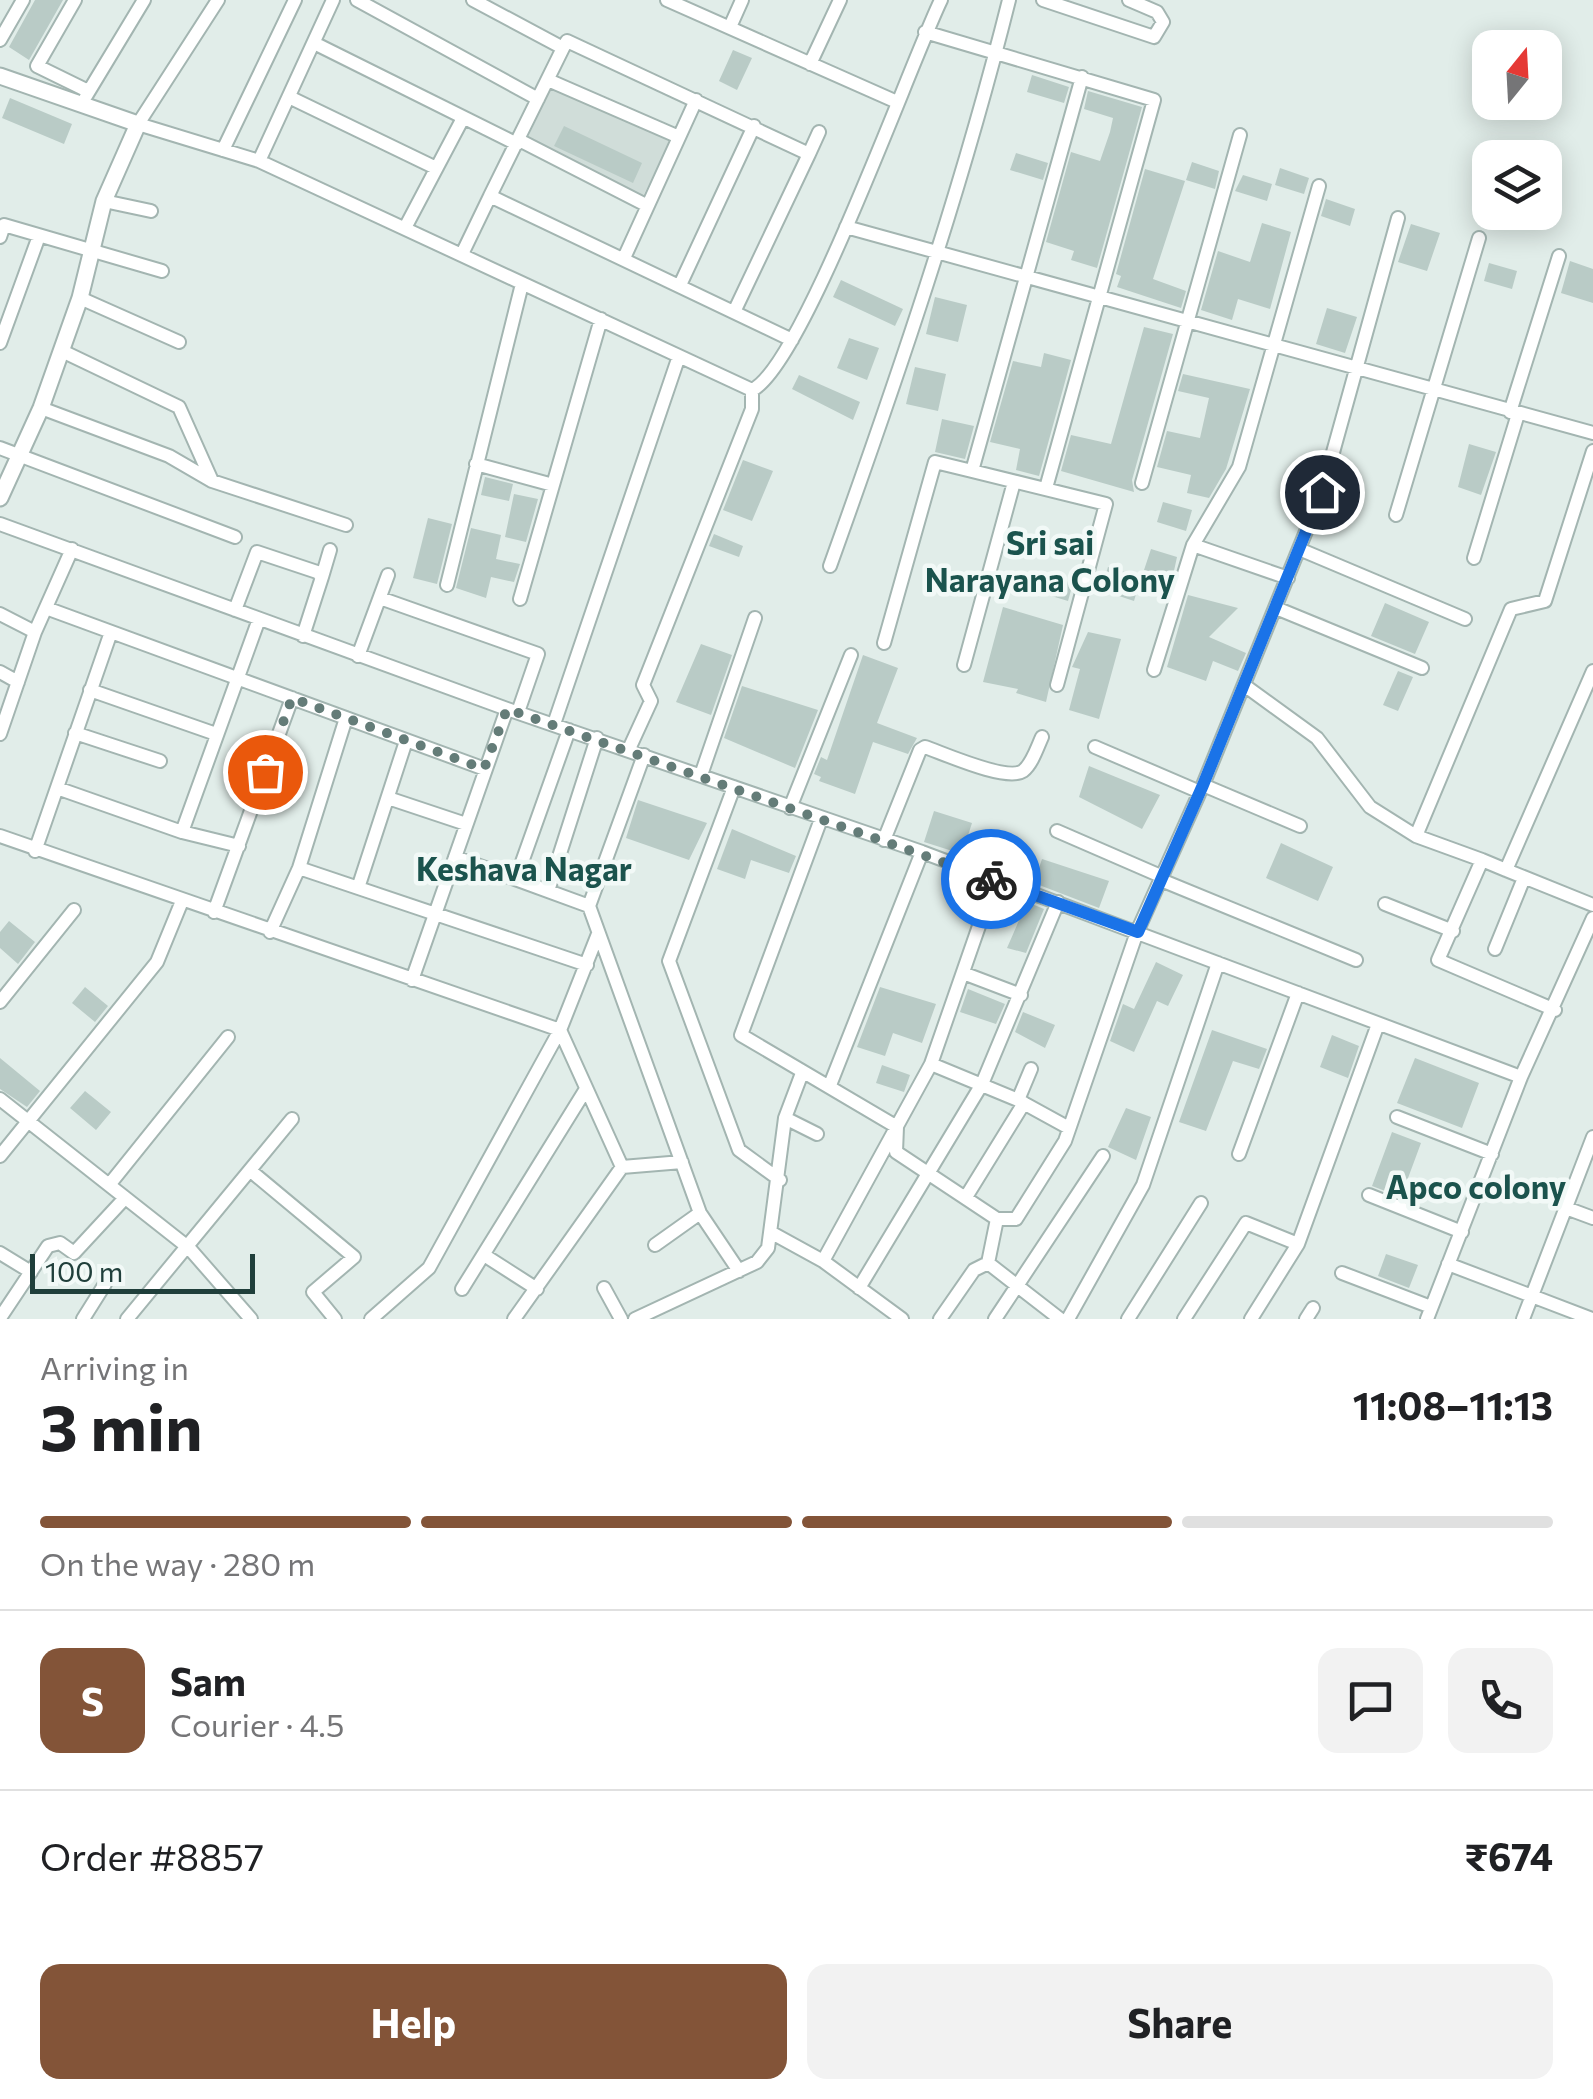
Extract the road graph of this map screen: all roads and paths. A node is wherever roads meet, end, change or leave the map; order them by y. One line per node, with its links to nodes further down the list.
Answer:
1 (23, 0): 18 (street)
2 (75, 0): 26 (street)
3 (144, 0): 26 (street)
4 (218, 0): 32 (street)
5 (295, 0): 38 (street)
6 (333, 0): 19 (street)
7 (356, 0): 28 (street)
8 (473, 0): 20 (street)
9 (667, 0): 16 (street)
10 (742, 0): 16 (street)
11 (840, 0): 22 (street)
12 (941, 0): 17 (street)
13 (1009, 0): 21 (street)
14 (1043, 0): 15 (street)
15 (1130, 0)
16 (730, 27): 22 (street)
17 (925, 32): 21 (street); 30 (street)
18 (0, 40)
19 (314, 43): 27 (street); 31 (street)
20 (564, 48): 25 (street); 29 (street)
21 (996, 52): 24 (street); 53 (street)
22 (810, 64): 30 (street)
23 (0, 76): 26 (street)
24 (1082, 77): 59 (street); 62 (street)
25 (548, 80): 28 (street); 36 (street)
26 (81, 96): 32 (street)
27 (289, 97): 40 (street); 41 (street)
28 (538, 100): 37 (street)
29 (696, 100): 33 (street); 36 (street)
30 (897, 102): 49 (street)
31 (463, 118): 37 (street); 41 (street)
32 (138, 124): 38 (street); 44 (street)
33 (754, 126): 39 (street); 61 (street)
34 (819, 132): 39 (street)
35 (1240, 134): 66 (street)
36 (679, 137): 45 (street)
37 (518, 142): 43 (street); 45 (street)
38 (223, 150): 40 (street)
39 (809, 154): 64 (street)
40 (259, 161): 48 (street)
41 (436, 168): 48 (street)
42 (1320, 186): 70 (street)
43 (490, 196): 55 (street); 57 (street)
44 (104, 201): 46 (street); 54 (street)
45 (646, 205): 57 (street)
46 (151, 211)
47 (1398, 218): 73 (street)
48 (406, 226): 55 (street)
49 (846, 227): 53 (street); 67 (street)
50 (39, 236): 51 (street); 54 (street); 69 (street)
51 (0, 237)
52 (1479, 238): 74 (street)
53 (938, 252): 59 (street); 99 (street)
54 (93, 253): 58 (street); 63 (street)
55 (462, 254): 60 (street)
56 (1559, 256): 77 (street)
57 (624, 258): 61 (street)
58 (162, 271)
59 (1025, 276): 62 (street); 83 (street)
60 (522, 284): 65 (street); 82 (street)
61 (680, 286): 64 (street)
62 (1100, 297): 66 (street); 88 (street)
63 (80, 298): 68 (street); 71 (street)
64 (734, 312): 67 (street)
65 (601, 319): 72 (street); 87 (street)
66 (1187, 321): 70 (street); 86 (street)
67 (792, 340): 75 (street)
68 (179, 342)
69 (0, 343)
70 (1272, 344): 73 (street); 94 (street)
71 (62, 351): 76 (street); 84 (street)
72 (678, 360): 75 (street); 132 (street)
73 (1359, 367): 74 (street); 95 (street)
74 (1434, 389): 77 (street); 90 (street)
75 (752, 390): 141 (street)
76 (41, 408): 81 (street); 84 (street)
77 (1514, 413): 78 (street); 98 (street)
78 (1593, 433)
79 (0, 448): 81 (street)
80 (1593, 452): 157 (street)
81 (19, 456): 89 (street); 93 (street)
82 (476, 464): 87 (street); 103 (street)
83 (972, 471): 85 (street); 116 (street)
84 (212, 481): 92 (street)
85 (1014, 482): 88 (street); 119 (street)
86 (1142, 483)
87 (553, 485): 105 (street)
88 (1046, 488): 126 (street)
89 (0, 498)
90 (1396, 515)
91 (0, 524): 96 (street)
92 (346, 524)
93 (235, 537)
94 (1193, 545): 102 (street); 121 (street)
95 (1300, 549): 102 (street); 112 (street)
96 (72, 550): 106 (street); 108 (street)
97 (330, 550): 101 (street)
98 (1474, 558)
99 (830, 566)
100 (388, 574): 104 (street)
101 (322, 576): 108 (street); 115 (street)
102 (1288, 578): 107 (street)
103 (447, 584)
104 (380, 598): 118 (street); 130 (street)
105 (520, 600)
106 (46, 608): 113 (street); 114 (street)
107 (1276, 608): 120 (street); 127 (street)
108 (235, 610): 111 (street)
109 (0, 614): 113 (street)
110 (755, 618): 145 (street)
111 (260, 619): 115 (street); 124 (street)
112 (1465, 619)
113 (35, 632): 125 (street)
114 (111, 632): 124 (street); 128 (street)
115 (303, 636): 118 (street)
116 (884, 644)
117 (851, 655): 150 (street)
118 (358, 656): 130 (street)
119 (964, 665)
120 (1422, 668)
121 (1154, 670)
122 (1593, 671): 165 (street)
123 (0, 672): 125 (street)
124 (237, 678): 129 (street); 136 (street)
125 (18, 682): 135 (street)
126 (1057, 685)
127 (1244, 685): 148 (street); 157 (street)
128 (90, 690): 134 (street); 136 (street)
129 (292, 698): 131 (street); 159 (street)
130 (512, 711): 132 (street); 144 (street)
131 (346, 718): 139 (street); 164 (street)
132 (554, 724): 133 (street)
133 (570, 730): 138 (street); 168 (street)
134 (76, 733): 143 (street); 147 (street)
135 (0, 734)
136 (216, 734): 155 (street)
137 (1042, 737): 158 (street)
138 (598, 738): 141 (street); 171 (street)
139 (406, 740): 144 (street); 149 (street)
140 (1095, 746): 148 (street)
141 (629, 749): 142 (street)
142 (644, 755): 145 (street); 176 (street)
143 (160, 761)
144 (484, 769): 152 (street)
145 (700, 775): 146 (street)
146 (734, 787): 150 (street); 223 (street)
147 (57, 788): 155 (street); 160 (street)
148 (1202, 788): 153 (street); 166 (street)
149 (388, 798): 152 (street); 170 (street)
150 (790, 808): 151 (street)
151 (821, 818): 158 (street); 200 (street)
152 (466, 824): 162 (street)
153 (1300, 826)
154 (1057, 831): 166 (street)
155 (182, 832): 159 (street)
156 (0, 836): 160 (street)
157 (1416, 836): 163 (street)
158 (884, 840): 161 (street)
159 (238, 846): 178 (street)
160 (35, 851): 172 (street)
161 (922, 852): 169 (street); 203 (street)
162 (455, 857): 168 (street); 179 (street)
163 (1482, 860): 165 (street); 181 (street)
164 (299, 868): 170 (street); 182 (street)
165 (1506, 870): 167 (street)
166 (1162, 878): 183 (street); 186 (street)
167 (1524, 878): 175 (street); 185 (street)
168 (516, 879): 171 (street)
169 (994, 880): 173 (street); 189 (street)
170 (358, 885): 179 (street)
171 (548, 890): 176 (street)
172 (182, 901): 178 (street); 210 (street)
173 (1058, 902): 183 (street); 192 (street)
174 (1385, 904): 181 (street)
175 (1593, 905)
176 (588, 906): 184 (street)
177 (74, 910): 193 (street)
178 (214, 912): 182 (street)
179 (436, 914): 188 (street); 190 (street)
180 (1593, 918): 194 (street)
181 (1452, 931): 194 (street)
182 (270, 932): 190 (street)
183 (1138, 932): 187 (street); 212 (street)
184 (598, 934): 188 (street); 219 (street)
185 (1494, 950)
186 (1356, 960)
187 (1218, 963): 191 (street); 267 (street)
188 (587, 965): 196 (street)
189 (963, 973): 192 (street); 198 (street)
190 (412, 980): 196 (street)
191 (1298, 993): 195 (street); 215 (street)
192 (1021, 996): 202 (street)
193 (0, 1002)
194 (1555, 1010): 201 (street)
195 (1378, 1024): 201 (street); 235 (street)
196 (560, 1030): 204 (street); 259 (street)
197 (228, 1036): 224 (street)
198 (931, 1064): 202 (street); 211 (street)
199 (1031, 1069): 206 (street)
200 (802, 1073): 203 (street); 208 (street)
201 (1521, 1077): 216 (street)
202 (982, 1084): 206 (street); 222 (street)
203 (830, 1085): 211 (street)
204 (586, 1089): 220 (street); 239 (street)
205 (0, 1099): 210 (street)
206 (1021, 1102): 212 (street); 226 (street)
207 (1397, 1117): 216 (street)
208 (785, 1118): 213 (street); 223 (street)
209 (292, 1119): 221 (street)
210 (29, 1122): 217 (street); 224 (street)
211 (897, 1128): 222 (street); 240 (street)
212 (1069, 1128): 232 (street)
213 (817, 1134)
214 (1593, 1138): 229 (street)
215 (1239, 1154)
216 (1492, 1154): 234 (street)
217 (0, 1156)
218 (1103, 1156): 247 (street)
219 (682, 1162): 220 (street); 230 (street)
220 (622, 1168): 251 (street)
221 (252, 1172): 237 (street); 258 (street)
222 (928, 1173): 226 (street); 249 (street)
223 (780, 1180): 233 (street)
224 (109, 1184): 227 (street)
225 (1368, 1195): 234 (street)
226 (966, 1197): 232 (street)
227 (126, 1198): 237 (street); 244 (street)
228 (1201, 1204): 268 (street)
229 (1566, 1208): 231 (street); 252 (street)
230 (700, 1213): 236 (street); 243 (street)
231 (1593, 1218)
232 (998, 1219): 241 (street)
233 (772, 1232): 240 (street); 243 (street)
234 (1462, 1232): 242 (street)
235 (1298, 1244): 269 (street); 270 (street)
236 (655, 1245)
237 (190, 1248): 256 (street); 257 (street)
238 (0, 1253): 244 (street)
239 (484, 1255): 250 (street); 251 (street)
240 (822, 1261): 249 (street)
241 (988, 1263): 247 (street); 264 (street)
242 (1448, 1264): 252 (street); 253 (street)
243 (739, 1271): 262 (street)
244 (30, 1272): 254 (street)
245 (1342, 1273): 253 (street)
246 (105, 1284): 255 (street)
247 (1016, 1287): 265 (street); 266 (street)
248 (604, 1288): 261 (street)
249 (860, 1288): 263 (street)
250 (462, 1289)
251 (536, 1289): 260 (street)
252 (1532, 1296): 271 (street); 272 (street)
253 (1429, 1313)
254 (0, 1318)
255 (83, 1319)
256 (128, 1319)
257 (251, 1319)
258 (335, 1319)
259 (371, 1319)
260 (514, 1319)
261 (621, 1319)
262 (635, 1319)
263 (902, 1319)
264 (940, 1319)
265 (995, 1319)
266 (1060, 1319)
267 (1068, 1319)
268 (1128, 1319)
269 (1184, 1319)
270 (1251, 1319)
271 (1523, 1319)
272 (1592, 1319)

